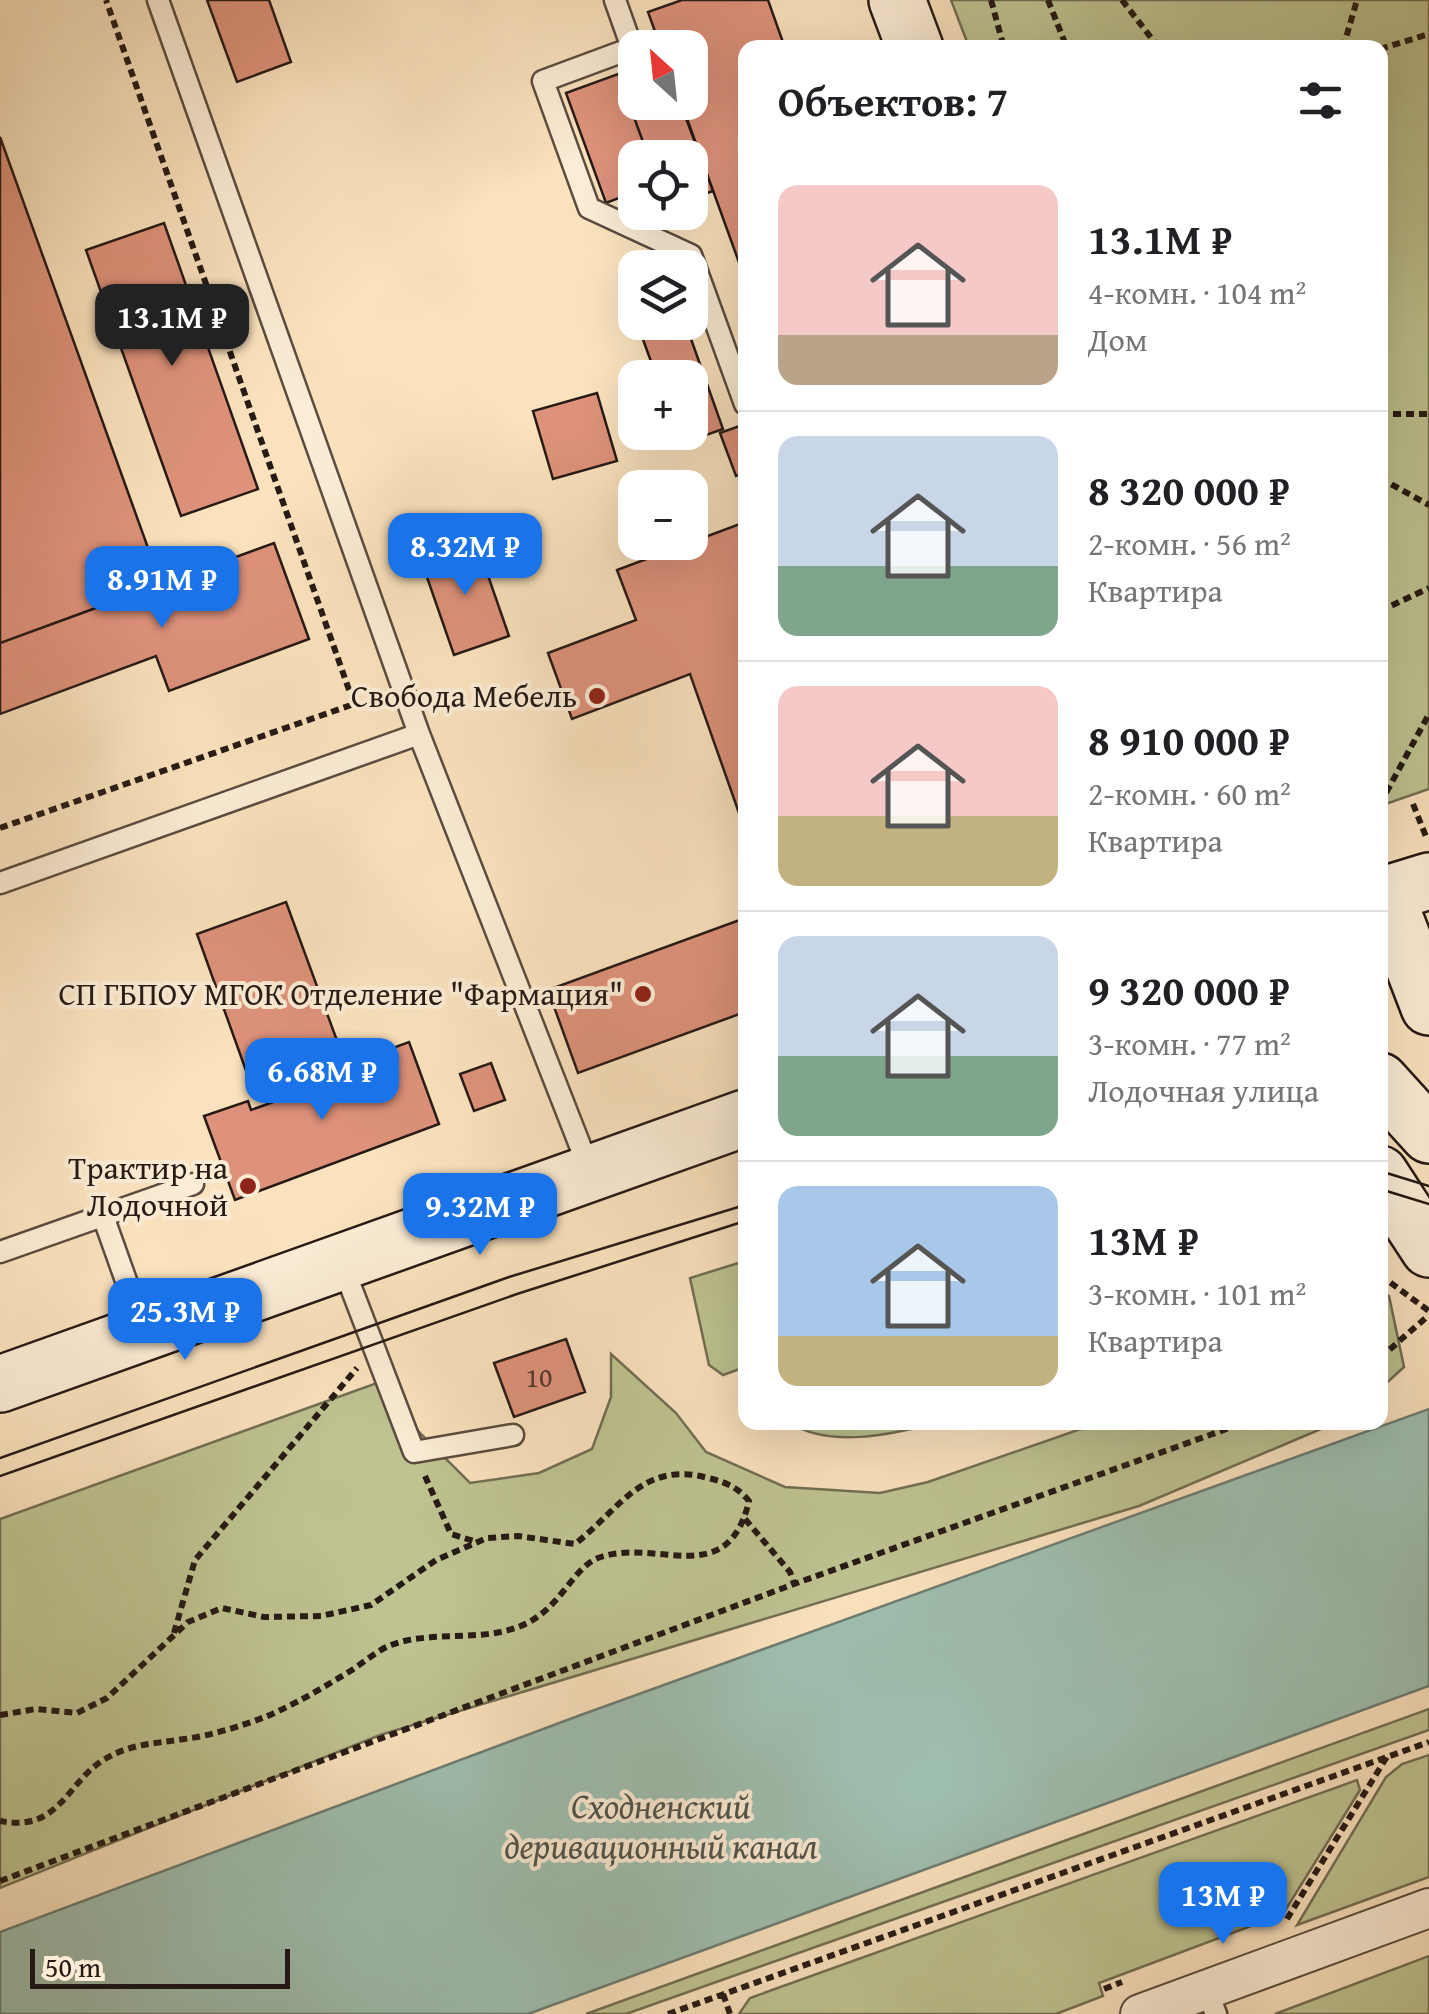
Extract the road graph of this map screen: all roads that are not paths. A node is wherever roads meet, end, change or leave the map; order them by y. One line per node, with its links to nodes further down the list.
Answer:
1 (158, 0): 6 (lane)
2 (614, 0): 5 (lane)
3 (898, 0): 4 (street)
4 (912, 40)
5 (738, 385)
6 (419, 734): 7 (lane); 13 (lane)
7 (0, 882)
8 (1398, 891): 9 (street)
9 (1429, 1008)
10 (1388, 1091): 12 (street)
11 (738, 1120): 13 (street)
12 (1429, 1135)
13 (591, 1173): 19 (street)
14 (194, 1184): 16 (lane)
15 (1388, 1186): 17 (street)
16 (103, 1216): 18 (lane); 20 (lane)
17 (1429, 1249)
18 (0, 1252)
19 (341, 1262): 20 (street); 22 (lane)
20 (144, 1332): 21 (street)
21 (0, 1384)
22 (513, 1434)
23 (1429, 1908): 24 (street)
24 (1211, 2002): 25 (street)
25 (1140, 2014)

